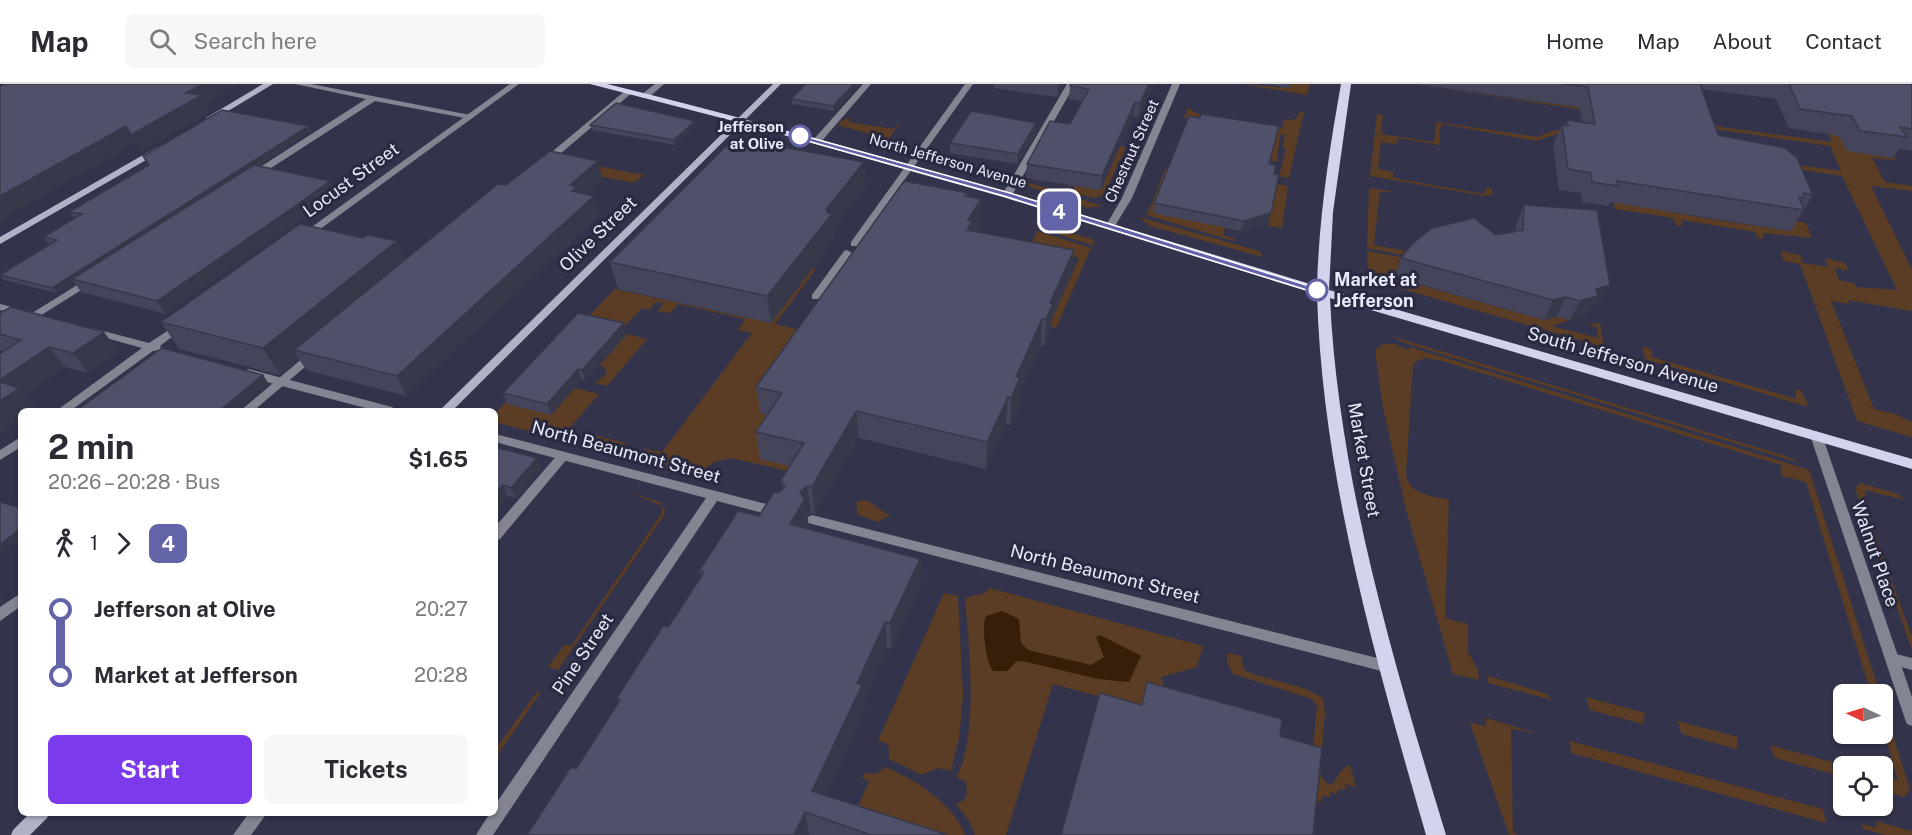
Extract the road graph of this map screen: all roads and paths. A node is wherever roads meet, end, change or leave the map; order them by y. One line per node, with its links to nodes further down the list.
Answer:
1 (269, 84): 17 (main road)
2 (299, 84): 14 (street)
3 (515, 84): 15 (street, Locust Street)
4 (595, 84): 12 (main road, North Jefferson Avenue)
5 (660, 84): 13 (street)
6 (777, 84): 16 (main road, Olive Street)
7 (867, 84): 18 (street)
8 (969, 84): 20 (street)
9 (1071, 84): 23 (street)
10 (1176, 84): 24 (street, Chestnut Street)
11 (1346, 84): 28 (main road, Market Street)
12 (629, 92): 13 (main road, North Jefferson Avenue); 21 (street)
13 (645, 96): 16 (main road, North Jefferson Avenue)
14 (374, 98): 15 (street); 22 (street)
15 (470, 117): 26 (street, Locust Street)
16 (741, 120): 18 (main road, North Jefferson Avenue); 43 (main road, Olive Street)
17 (205, 122)
18 (817, 141): 20 (main road, North Jefferson Avenue)
19 (164, 145): 25 (main road)
20 (909, 166): 23 (main road, North Jefferson Avenue); 29 (street)
21 (535, 170)
22 (245, 181)
23 (1007, 195): 24 (main road, North Jefferson Avenue)
24 (1110, 227): 28 (main road, North Jefferson Avenue)
25 (0, 241)
26 (291, 246)
27 (96, 277): 31 (street)
28 (1323, 292): 44 (main road, South Jefferson Avenue); 58 (main road, Market Street)
29 (816, 297)
30 (0, 306): 31 (street)
31 (40, 317): 34 (street)
32 (190, 319): 35 (street)
33 (77, 327): 35 (street)
34 (0, 338)
35 (151, 347): 37 (street); 40 (street)
36 (320, 349): 39 (street)
37 (170, 352)
38 (239, 370): 39 (street)
39 (282, 381): 41 (street); 42 (street)
40 (66, 408)
41 (250, 408)
42 (381, 408)
43 (448, 408)
44 (1816, 435): 49 (main road, South Jefferson Avenue); 56 (street, Walnut Place)
45 (498, 439): 48 (street, North Beaumont Street)
46 (18, 443): 47 (street)
47 (0, 456)
48 (562, 456): 50 (street, North Beaumont Street); 53 (street)
49 (1912, 464)
50 (714, 496): 51 (street, North Beaumont Street); 60 (street, Pine Street)
51 (782, 513)
52 (812, 520): 58 (street, North Beaumont Street)
53 (498, 532)
54 (18, 600): 55 (street)
55 (0, 615)
56 (1892, 659): 57 (street); 59 (street, Walnut Place)
57 (1912, 664)
58 (1389, 667): 67 (main road, Market Street)
59 (1912, 719)
60 (498, 814)
61 (38, 816): 64 (main road)
62 (257, 816): 65 (street)
63 (497, 816): 66 (street, Pine Street)
64 (19, 835)
65 (241, 835)
66 (484, 835)
67 (1436, 835)

